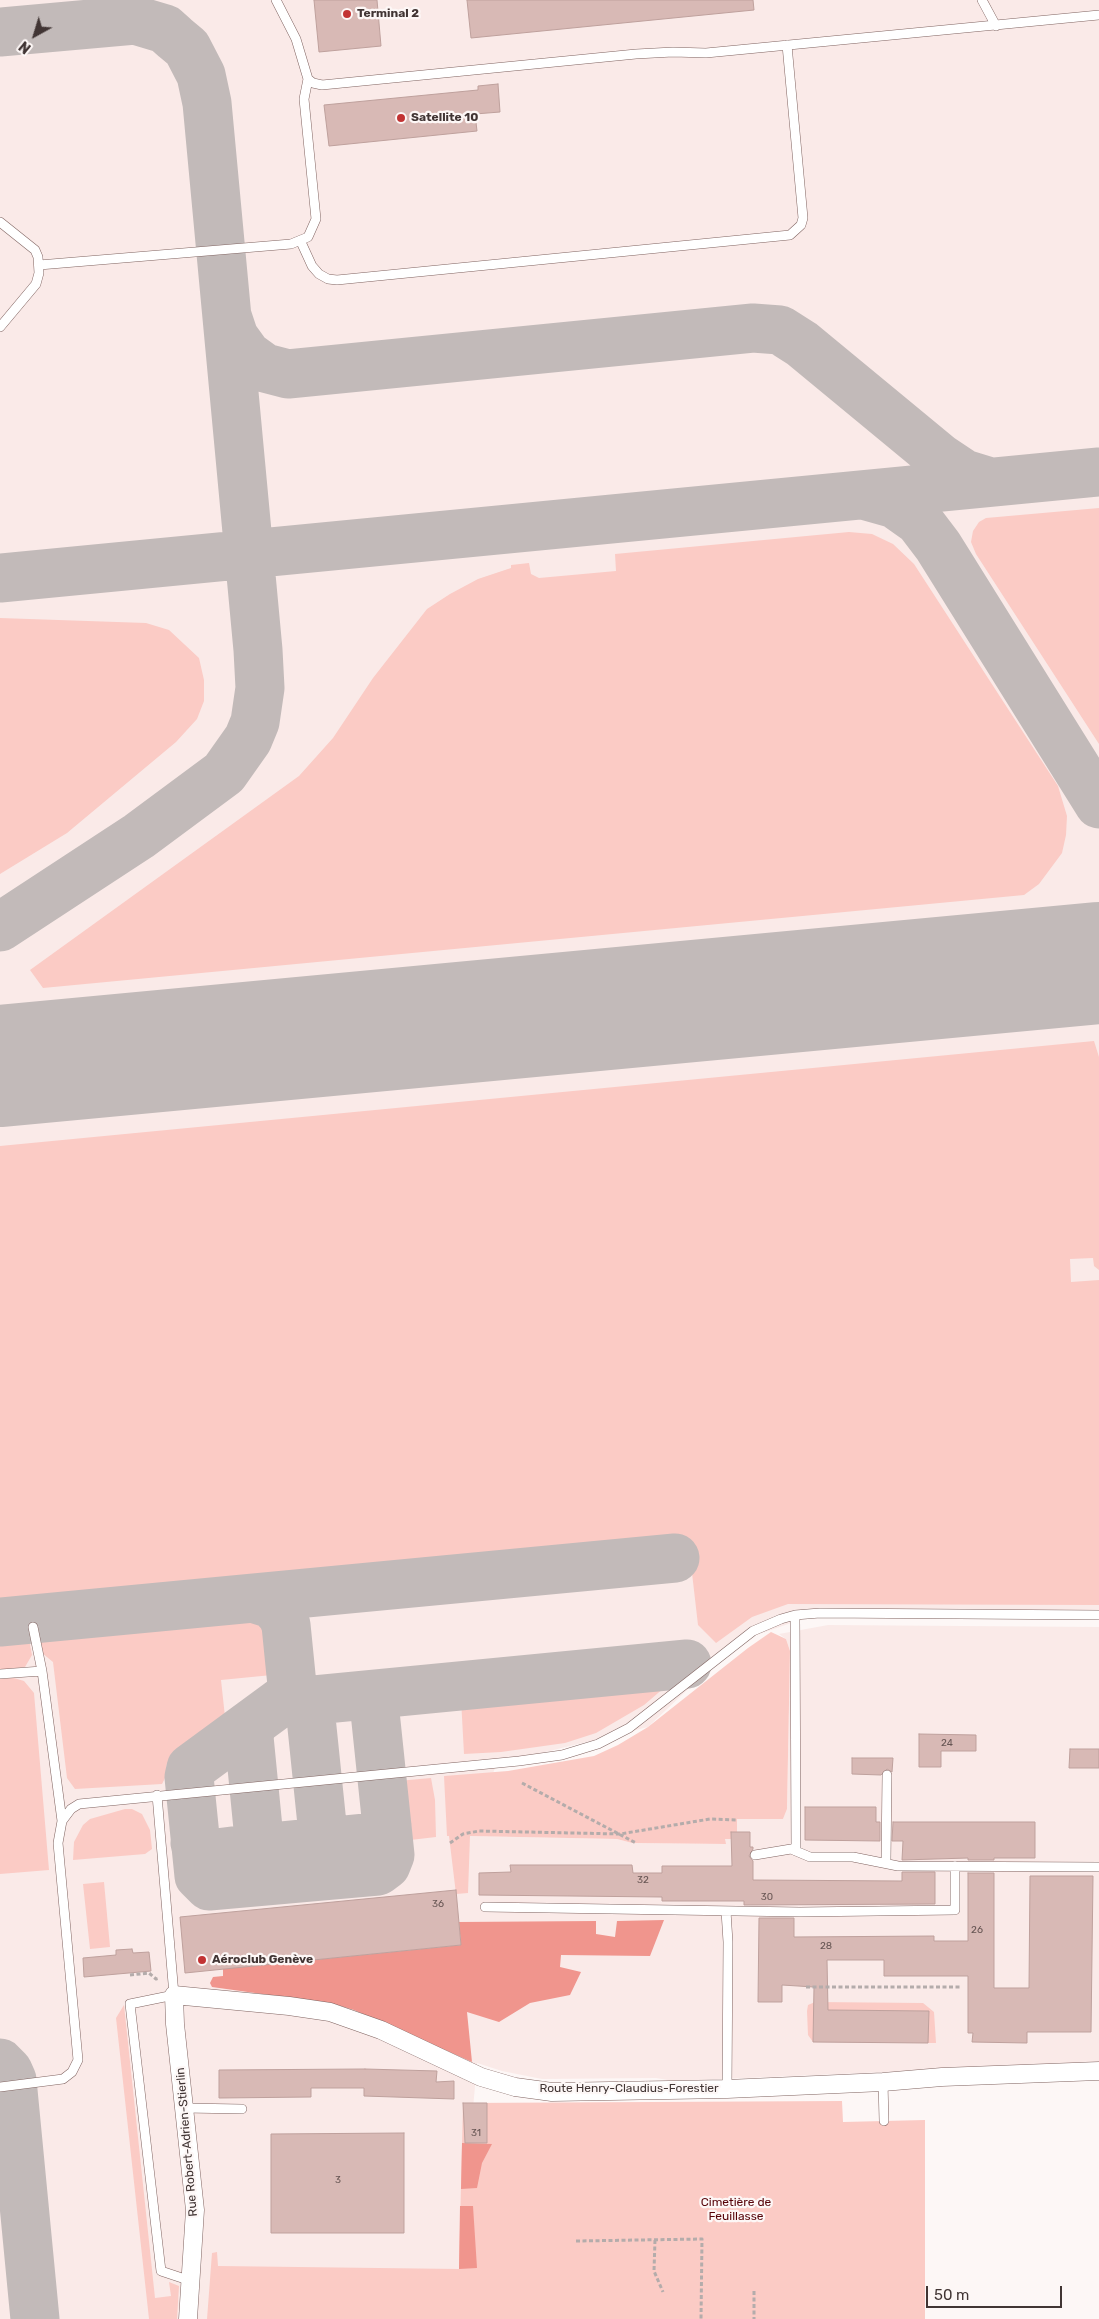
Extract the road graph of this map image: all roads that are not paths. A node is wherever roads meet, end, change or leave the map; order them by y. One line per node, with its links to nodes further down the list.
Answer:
1 (276, 0): 6 (lane)
2 (982, 0): 4 (lane)
3 (1099, 16): 4 (lane)
4 (996, 26): 5 (lane)
5 (787, 46): 6 (lane); 8 (lane)
6 (308, 79): 8 (lane)
7 (0, 222): 9 (lane)
8 (301, 242): 9 (lane)
9 (39, 265): 10 (lane)
10 (0, 327)
11 (795, 1615): 12 (lane); 17 (lane); 19 (lane)
12 (1099, 1616)
13 (33, 1627): 14 (lane)
14 (42, 1670): 15 (lane); 18 (lane)
15 (0, 1674)
16 (887, 1775): 21 (lane)
17 (157, 1795): 18 (lane); 26 (lane)
18 (62, 1822): 29 (lane)
19 (796, 1850): 20 (lane); 21 (lane)
20 (755, 1855)
21 (886, 1862): 22 (lane)
22 (955, 1866): 23 (lane); 25 (lane)
23 (1099, 1866)
24 (485, 1907): 25 (lane)
25 (726, 1911): 30 (lane)
26 (174, 1995): 30 (street, Route Henry-Claudius-Forestier); 31 (street, Rue Robert-Adrien-Stierlin); 34 (lane)
27 (1099, 2071): 28 (street, Route Henry-Claudius-Forestier)
28 (883, 2082): 30 (street, Route Henry-Claudius-Forestier); 33 (lane)
29 (0, 2087)
30 (727, 2089)
31 (185, 2108): 32 (lane); 34 (street, Rue Robert-Adrien-Stierlin)
32 (242, 2109)
33 (884, 2121)
34 (191, 2282): 35 (street, Rue Robert-Adrien-Stierlin)
35 (188, 2319)

